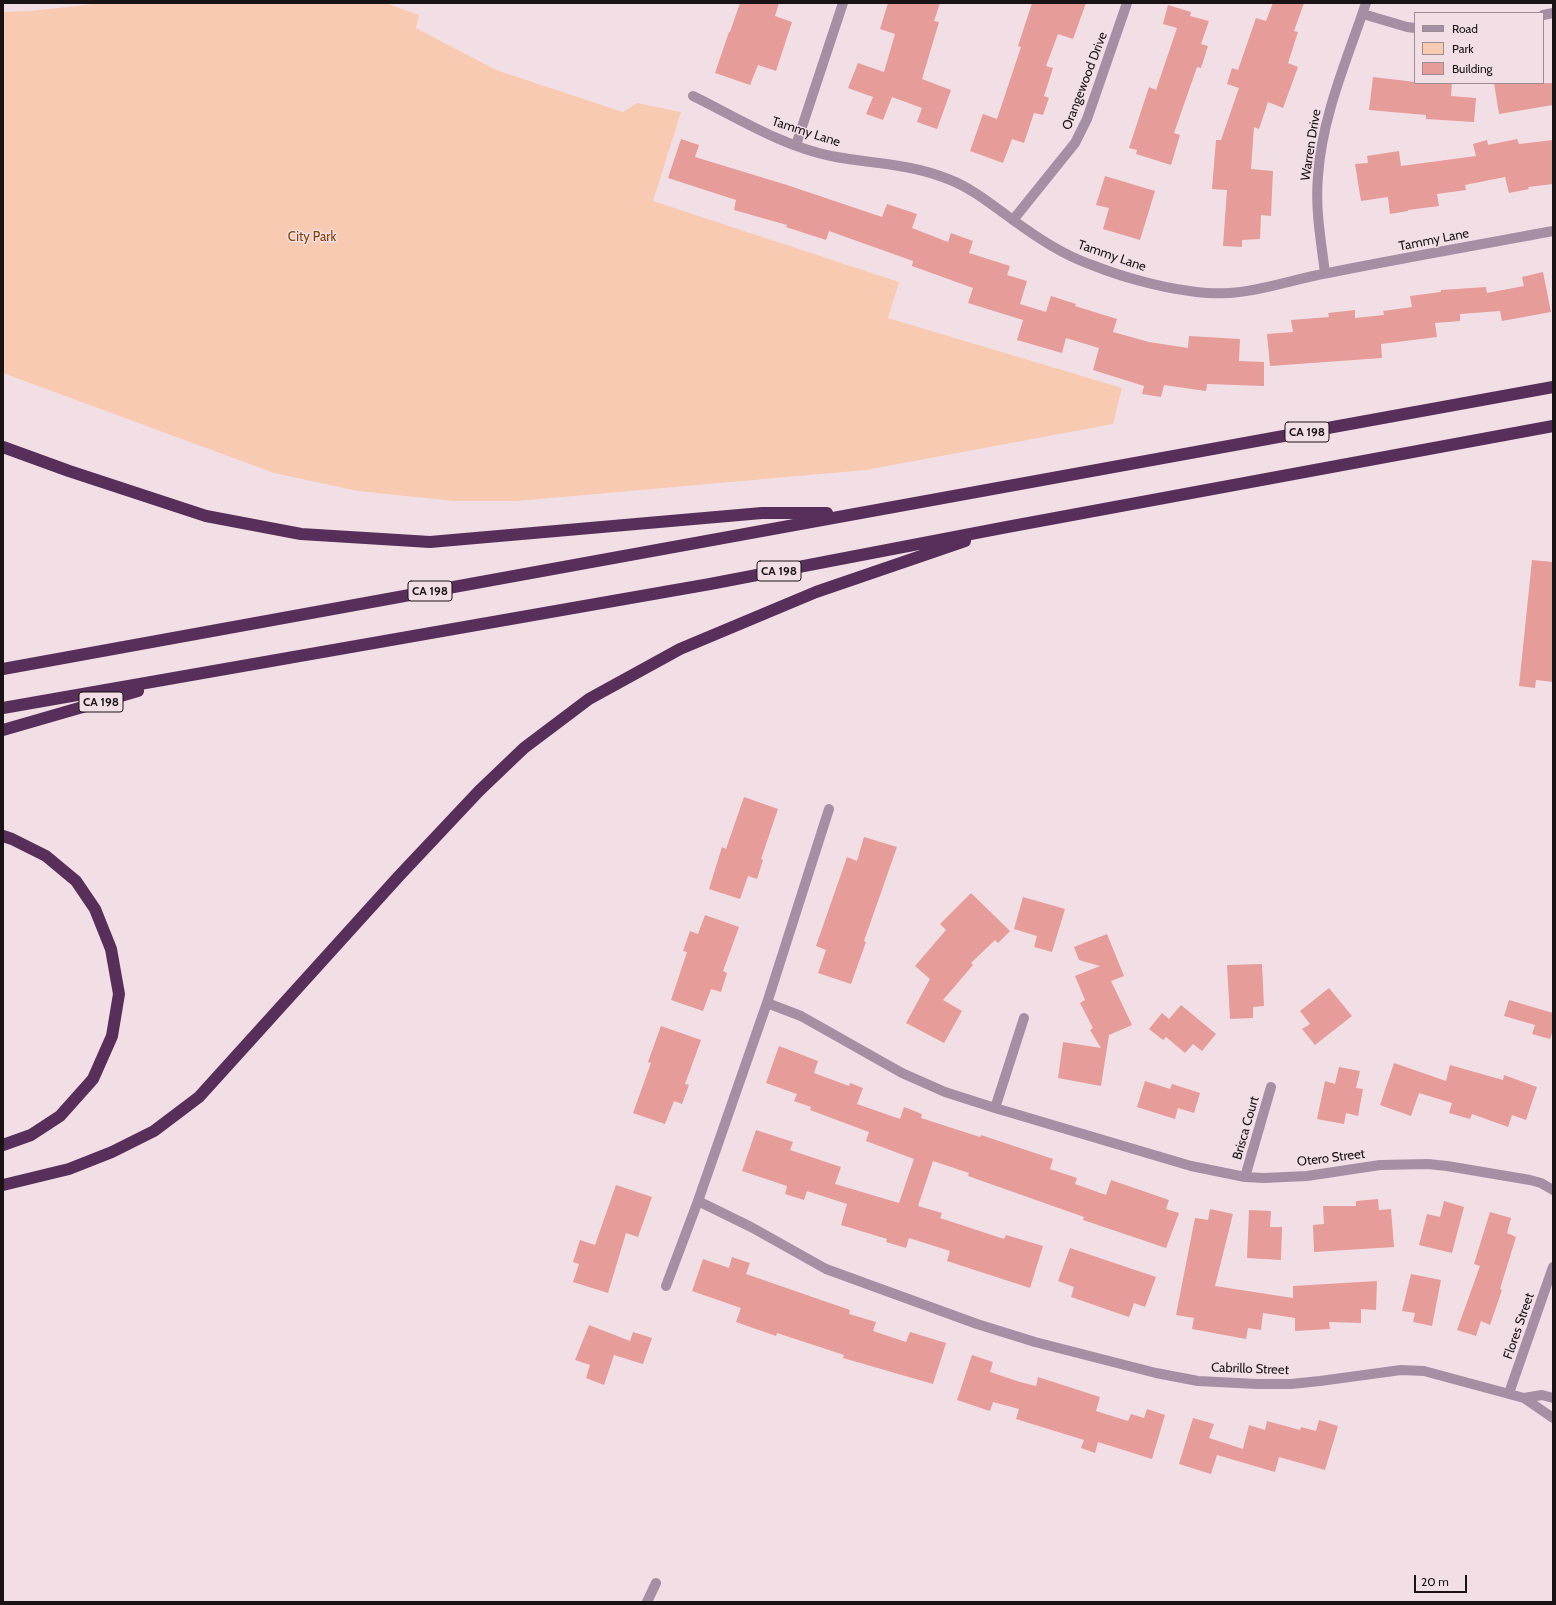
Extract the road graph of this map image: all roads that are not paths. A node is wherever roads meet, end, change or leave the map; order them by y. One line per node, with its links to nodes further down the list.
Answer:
1 (843, 3): 7 (street)
2 (1127, 3): 8 (street, Orangewood Drive)
3 (1366, 3): 4 (street, Warren Drive)
4 (1363, 14): 5 (street); 10 (street, Warren Drive)
5 (1414, 28)
6 (693, 96): 7 (street, Tammy Lane)
7 (796, 145): 8 (street, Tammy Lane)
8 (1013, 220): 10 (street, Tammy Lane)
9 (1553, 231): 10 (street, Tammy Lane)
10 (1325, 273)
11 (1553, 388): 14 (highway, CA 198)
12 (1553, 426): 15 (highway, CA 198)
13 (3, 447): 14 (highway)
14 (857, 513): 16 (highway, CA 198)
15 (1007, 527): 17 (highway, CA 198); 28 (highway)
16 (3, 669)
17 (199, 673): 18 (highway, CA 198); 19 (highway, CA 198)
18 (3, 708)
19 (3, 730)
20 (829, 809): 22 (street)
21 (3, 836): 26 (highway)
22 (767, 1003): 25 (street, Otero Street); 30 (street)
23 (1024, 1018): 25 (street)
24 (1271, 1087): 27 (street, Brisca Court)
25 (994, 1108): 27 (street, Otero Street)
26 (3, 1146)
27 (1245, 1177): 29 (street, Otero Street)
28 (3, 1185)
29 (1553, 1190)
30 (698, 1202): 32 (street); 33 (street, Cabrillo Street)
31 (1553, 1267): 33 (street, Flores Street)
32 (666, 1286)
33 (1509, 1393): 34 (street, Cabrillo Street)
34 (1524, 1398): 35 (street, Cabrillo Street); 36 (street, Cabrillo Street)
35 (1553, 1398)
36 (1553, 1418)
37 (656, 1583): 38 (street)
38 (647, 1602)

